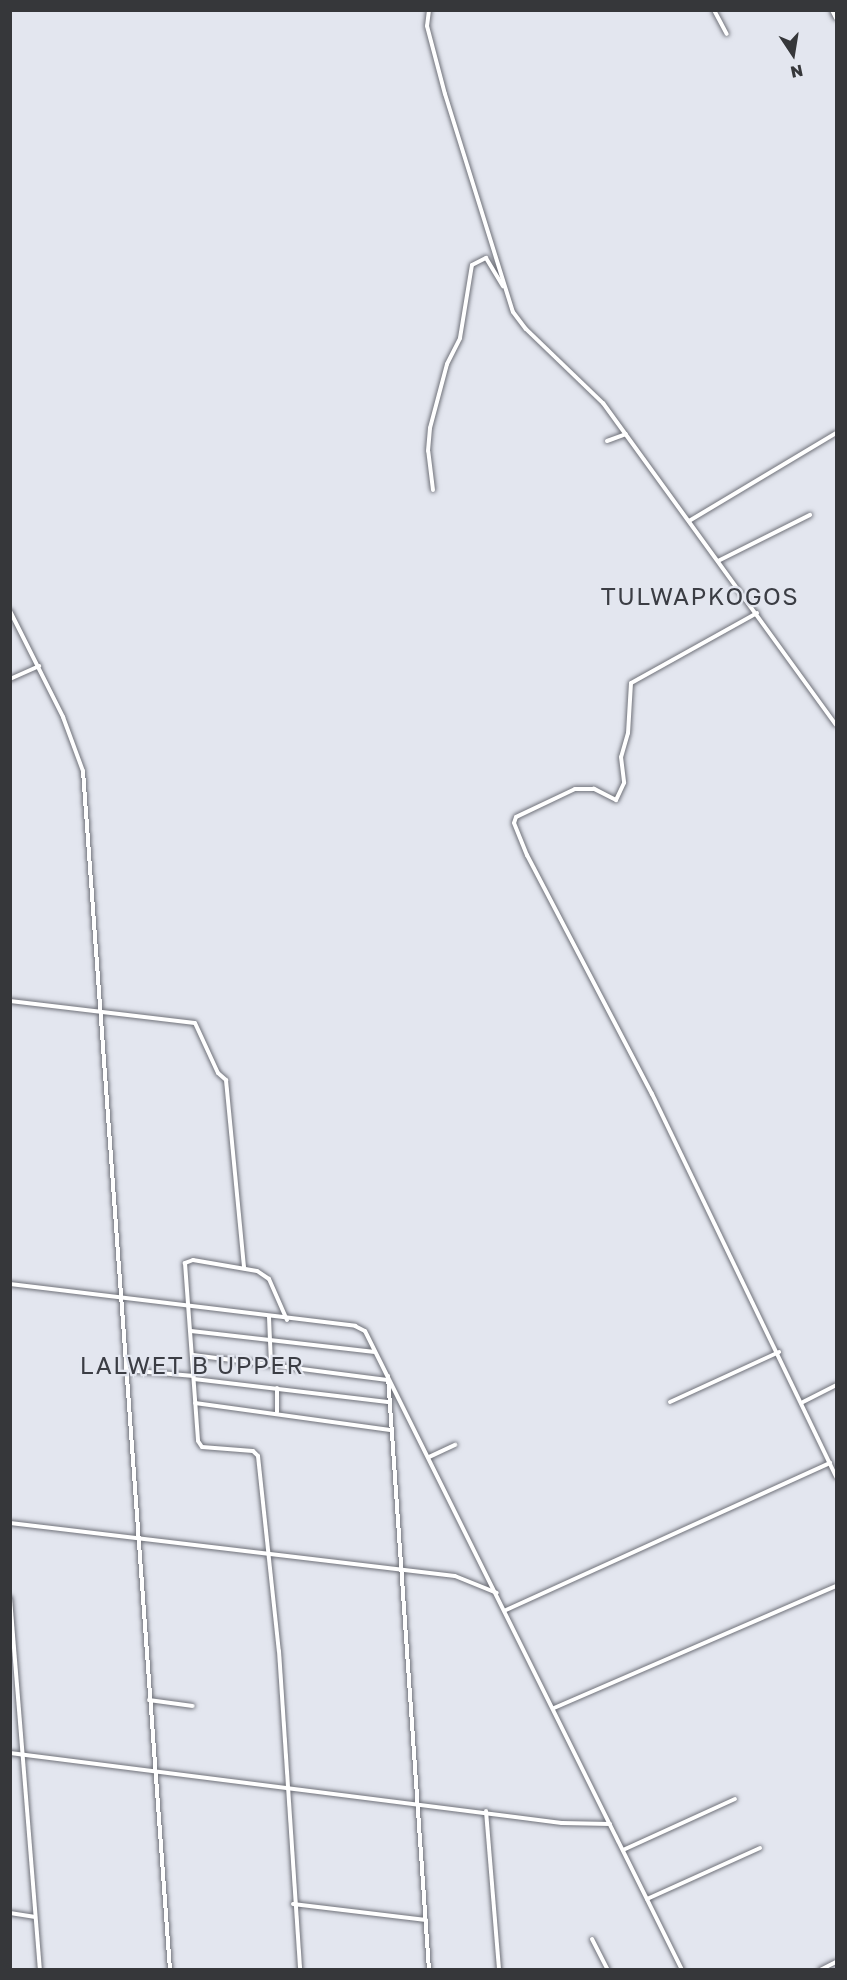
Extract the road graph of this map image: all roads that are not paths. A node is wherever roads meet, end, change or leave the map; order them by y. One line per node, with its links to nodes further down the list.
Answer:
1 (429, 10): 6 (street)
2 (714, 10): 5 (street)
3 (832, 10): 4 (street)
4 (837, 18)
5 (727, 34)
6 (506, 289): 7 (street); 10 (street)
7 (626, 434): 9 (street); 12 (street)
8 (837, 434): 12 (street)
9 (607, 441)
10 (433, 490)
11 (810, 515): 13 (street)
12 (689, 521): 13 (street)
13 (718, 561): 15 (street)
14 (10, 611): 16 (street)
15 (757, 613): 18 (street); 30 (street)
16 (39, 666): 17 (street); 20 (street)
17 (10, 679)
18 (837, 725)
19 (10, 1001): 20 (street)
20 (99, 1012): 21 (street); 23 (street)
21 (244, 1268): 24 (street); 26 (street)
22 (10, 1284): 23 (street)
23 (120, 1297): 24 (street); 33 (street)
24 (189, 1306): 25 (street); 27 (street)
25 (269, 1317): 26 (street); 28 (street)
26 (287, 1320): 29 (street)
27 (191, 1331): 28 (street); 31 (street)
28 (270, 1341): 29 (street); 32 (street)
29 (375, 1352): 35 (street)
30 (779, 1352): 39 (street); 40 (street)
31 (193, 1354): 32 (street); 34 (street)
32 (271, 1364): 35 (street)
33 (126, 1370): 34 (street); 49 (street)
34 (194, 1377): 37 (street); 41 (street)
35 (388, 1378): 38 (street); 45 (street)
36 (837, 1385): 40 (street)
37 (277, 1388): 38 (street); 42 (street)
38 (388, 1402): 43 (street)
39 (670, 1402)
40 (803, 1402): 46 (street)
41 (195, 1403): 42 (street); 50 (street)
42 (277, 1412): 43 (street)
43 (390, 1430): 51 (street)
44 (455, 1444): 45 (street)
45 (429, 1457): 53 (street)
46 (830, 1463): 47 (street); 55 (street)
47 (836, 1473)
48 (10, 1523): 49 (street)
49 (138, 1538): 50 (street); 56 (street)
50 (269, 1556): 51 (street); 62 (street)
51 (401, 1570): 53 (street); 64 (street)
52 (837, 1586): 58 (street)
53 (498, 1593): 55 (street)
54 (10, 1598): 60 (street)
55 (506, 1610): 58 (street)
56 (148, 1700): 57 (street); 61 (street)
57 (193, 1706)
58 (554, 1708): 66 (street)
59 (10, 1753): 60 (street)
60 (22, 1754): 61 (street); 72 (street)
61 (153, 1772): 62 (street); 77 (street)
62 (288, 1788): 64 (street); 70 (street)
63 (735, 1799): 68 (street)
64 (417, 1803): 65 (street); 73 (street)
65 (486, 1811): 66 (street); 80 (street)
66 (610, 1824): 68 (street)
67 (760, 1848): 69 (street)
68 (623, 1850): 69 (street)
69 (647, 1899): 82 (street)
70 (293, 1904): 73 (street); 78 (street)
71 (10, 1913): 72 (street)
72 (34, 1917): 76 (street)
73 (426, 1920): 79 (street)
74 (592, 1939): 81 (street)
75 (837, 1962): 83 (street)
76 (40, 1970)
77 (170, 1970)
78 (300, 1970)
79 (429, 1970)
80 (499, 1970)
81 (608, 1970)
82 (682, 1970)
83 (820, 1970)

